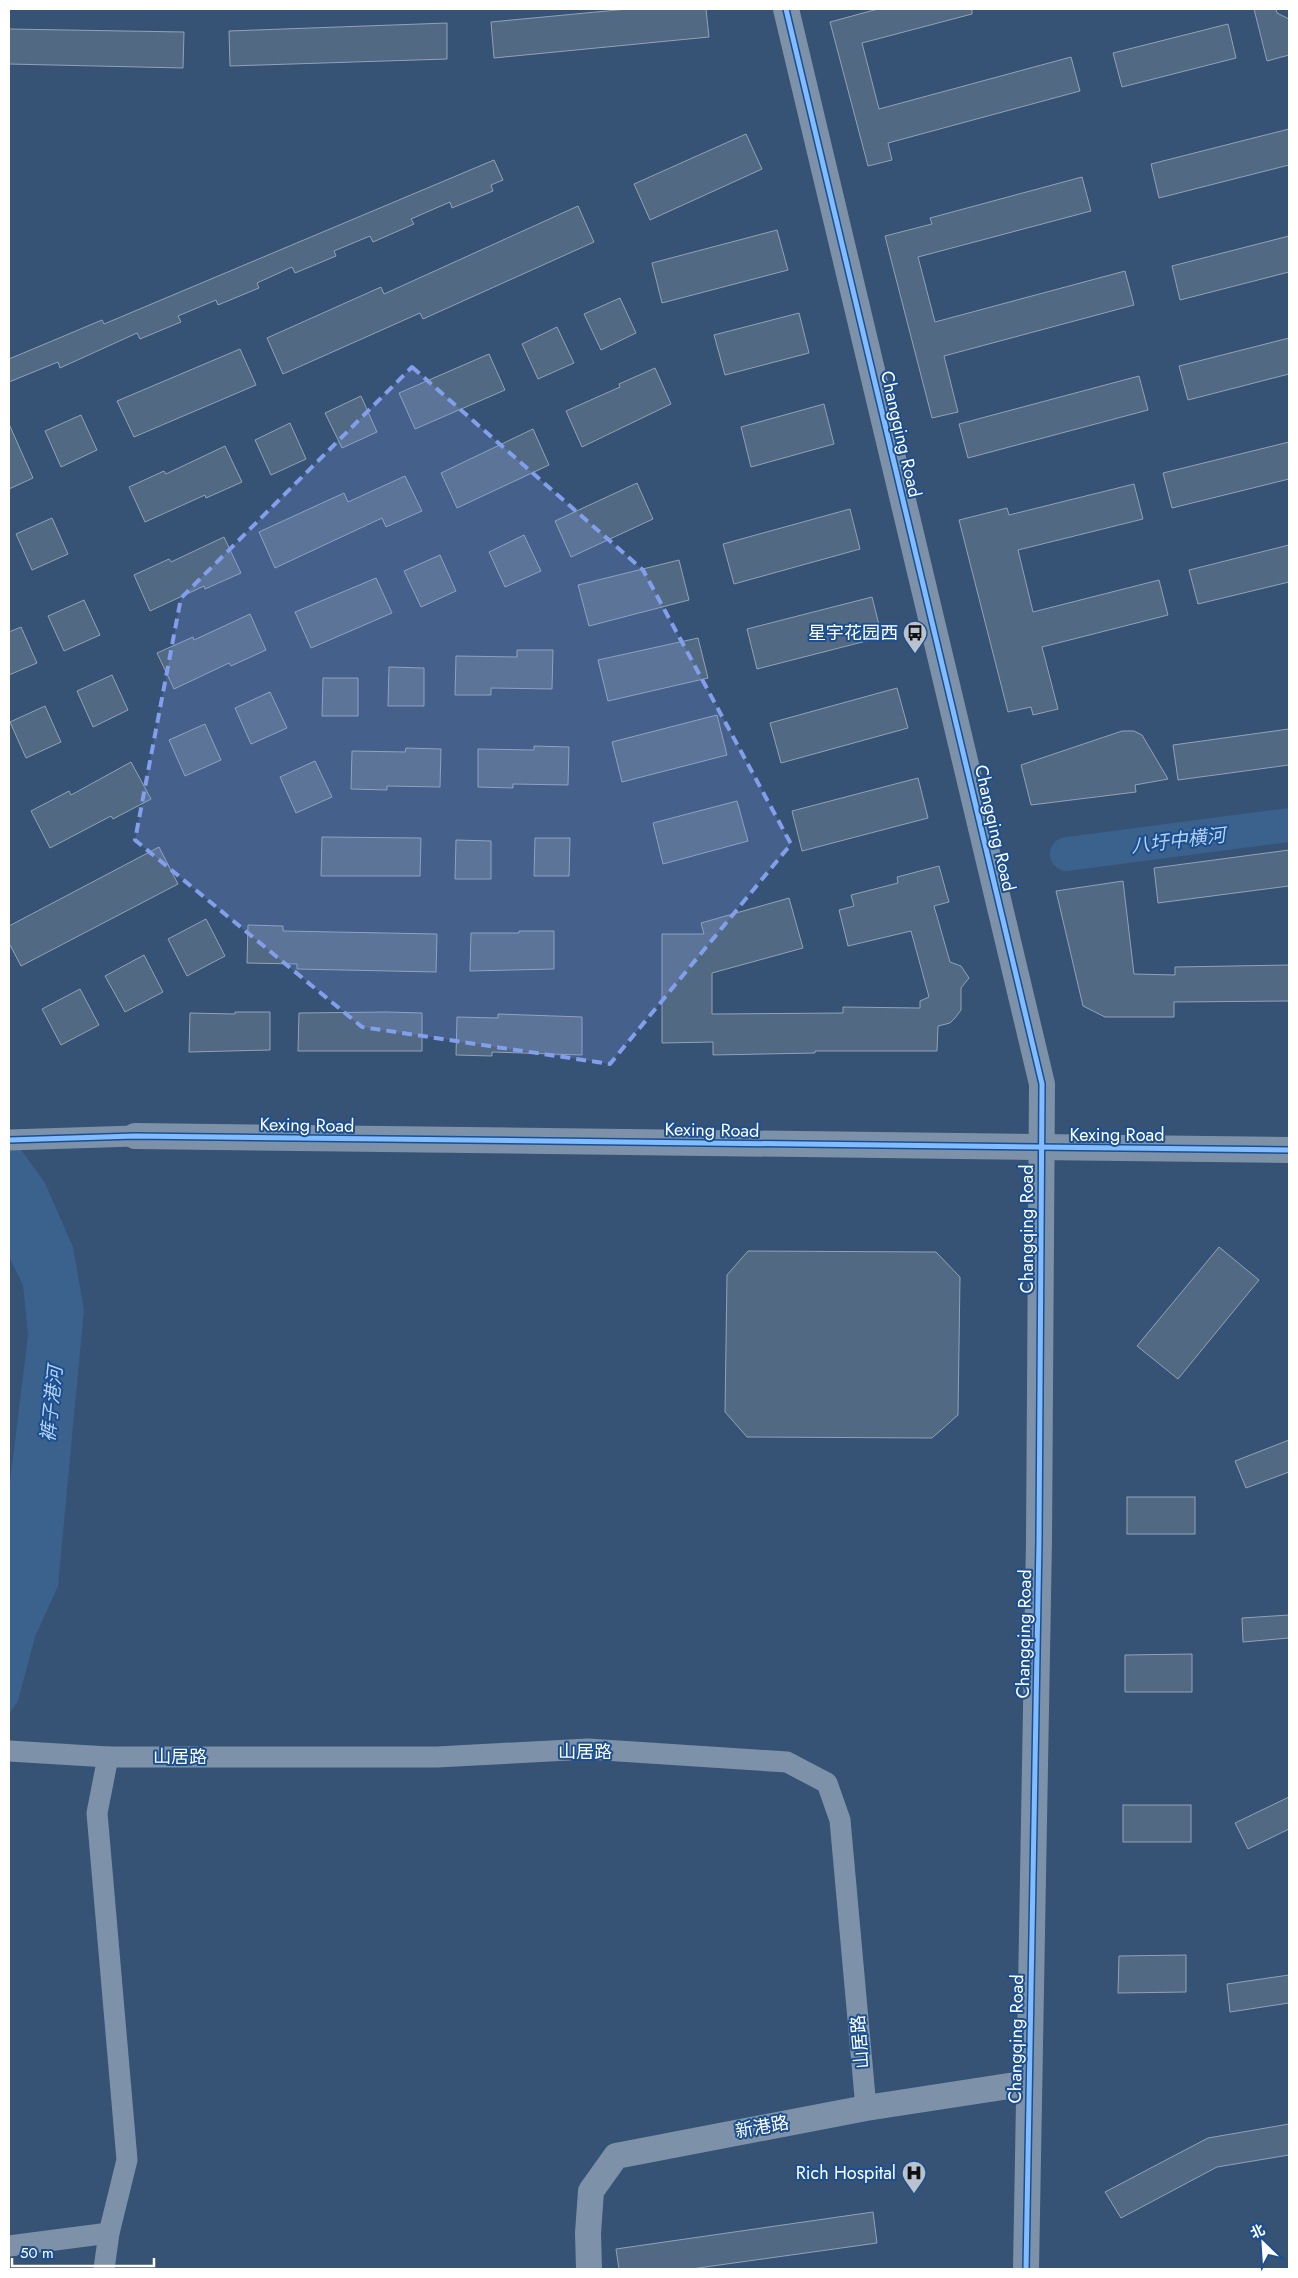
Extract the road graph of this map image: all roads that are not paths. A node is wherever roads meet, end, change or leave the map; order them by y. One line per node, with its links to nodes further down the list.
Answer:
1 (786, 9): 4 (street, Changqing Road)
2 (135, 1136): 3 (street); 4 (street, Kexing Road)
3 (9, 1140)
4 (1042, 1148): 5 (street, Kexing Road); 8 (street, Changqing Road)
5 (1289, 1150)
6 (10, 1752): 7 (street, 山居路)
7 (108, 1757): 9 (street, 山居路); 10 (street)
8 (1029, 2083): 9 (street, 新港路); 14 (street, Changqing Road)
9 (866, 2108): 13 (street, 新港路)
10 (108, 2233): 11 (street); 12 (street)
11 (9, 2246)
12 (104, 2269)
13 (589, 2269)
14 (1026, 2269)

